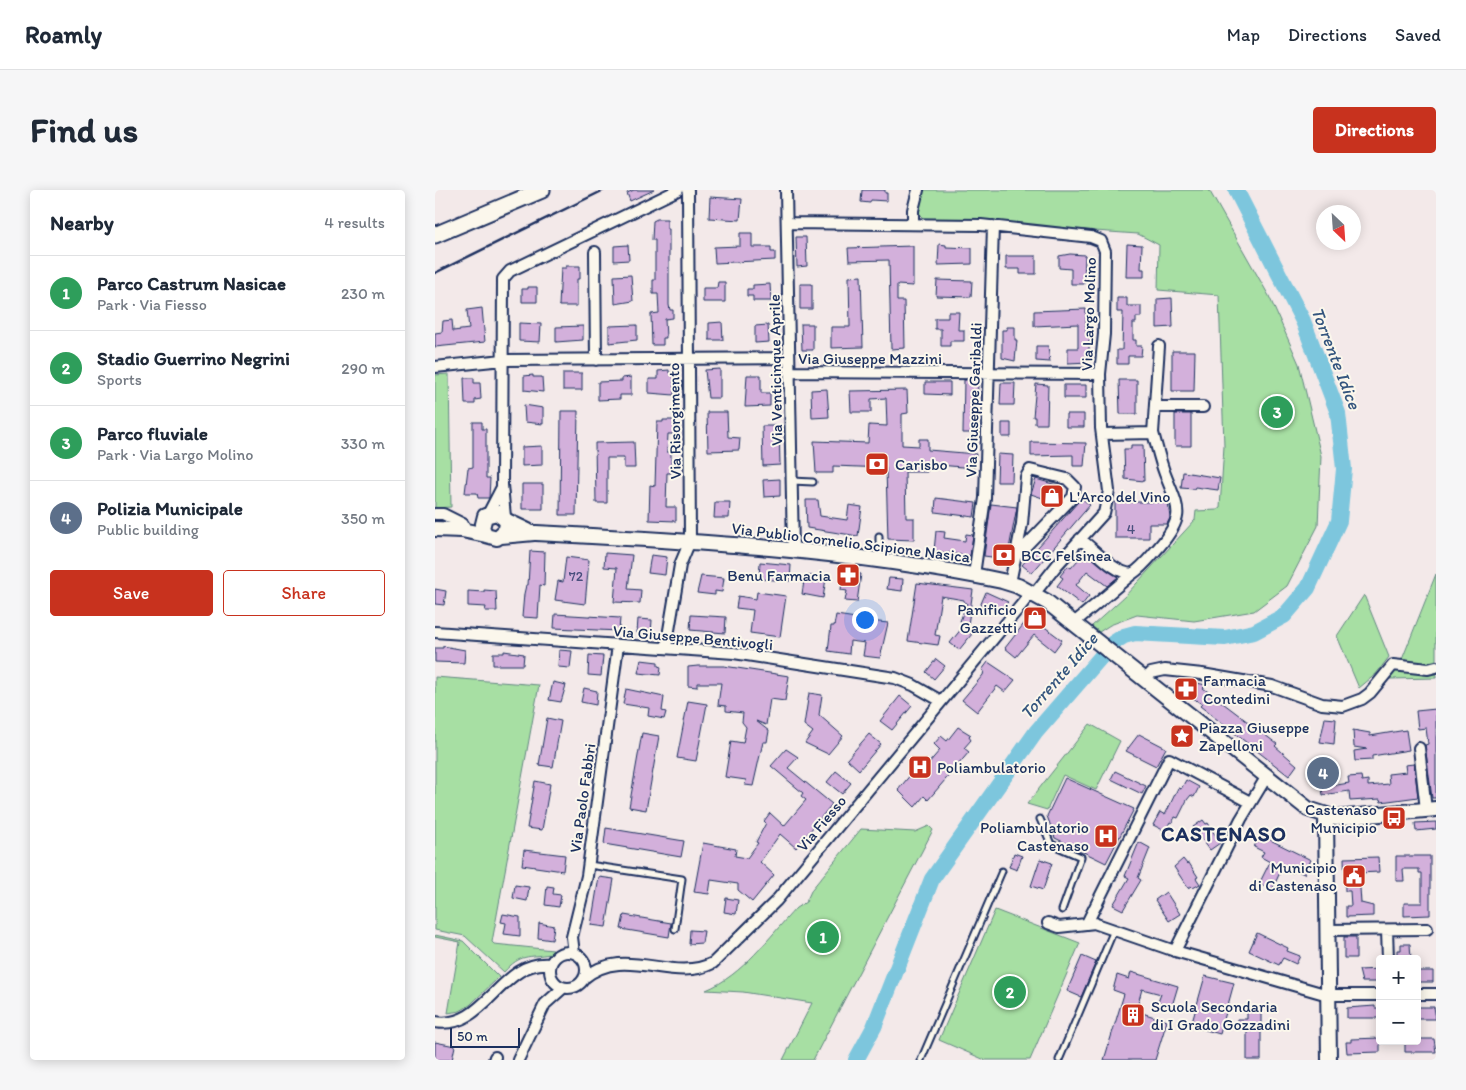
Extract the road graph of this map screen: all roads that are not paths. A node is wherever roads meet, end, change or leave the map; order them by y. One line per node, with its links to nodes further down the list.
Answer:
1 (542, 190): 9 (main road)
2 (678, 190): 14 (street)
3 (688, 190): 12 (street, Via Risorgimento)
4 (786, 190): 6 (street, Via Venticinque Aprile)
5 (918, 190): 7 (street)
6 (787, 223): 7 (street, Via Largo Molino); 13 (street, Via Venticinque Aprile)
7 (913, 223): 8 (street, Via Largo Molino)
8 (993, 226): 18 (street, Via Giuseppe Garibaldi); 19 (street, Via Largo Molino)
9 (435, 235)
10 (595, 252): 15 (street)
11 (1159, 346): 20 (street)
12 (688, 358): 13 (street, Via Giuseppe Mazzini); 15 (street, Via Giuseppe Mazzini); 37 (street, Via Risorgimento)
13 (789, 358): 17 (street, Via Venticinque Aprile)
14 (503, 360): 15 (street, Via Giuseppe Mazzini); 16 (street, Via Giuseppe Mazzini); 26 (street)
15 (597, 360)
16 (435, 367)
17 (790, 372): 18 (street, Via Giuseppe Mazzini); 24 (street, Via Venticinque Aprile)
18 (989, 374): 19 (street, Via Giuseppe Mazzini); 42 (street, Via Giuseppe Garibaldi)
19 (1100, 374): 23 (street, Via Largo Molino)
20 (1155, 407): 21 (street); 22 (street)
21 (1203, 407)
22 (1153, 433): 23 (street); 41 (street)
23 (1102, 434): 36 (street, Via Largo Molino)
24 (792, 481): 25 (lane); 38 (street, Via Venticinque Aprile)
25 (813, 482)
26 (503, 485): 28 (street); 29 (street)
27 (435, 514): 30 (street)
28 (487, 515): 29 (street); 30 (street); 33 (street)
29 (506, 519): 32 (street, Via Publio Cornelio Scipione Nasica); 34 (street)
30 (463, 524): 31 (street)
31 (439, 529): 33 (street)
32 (534, 533): 34 (street, Via Publio Cornelio Scipione Nasica); 37 (street, Via Publio Cornelio Scipione Nasica)
33 (486, 535): 34 (street)
34 (501, 536)
35 (879, 536): 40 (lane)
36 (1080, 539): 41 (street); 44 (street, Via Largo Molino)
37 (690, 541): 38 (street, Via Publio Cornelio Scipione Nasica); 48 (street, Via Risorgimento)
38 (793, 550): 40 (street, Via Publio Cornelio Scipione Nasica)
39 (1017, 555): 39 (street); 43 (street)
40 (879, 561): 42 (street, Via Publio Cornelio Scipione Nasica)
41 (1132, 574): 45 (street)
42 (974, 575): 43 (street, Via Publio Cornelio Scipione Nasica)
43 (1011, 583): 44 (street, Via Publio Cornelio Scipione Nasica)
44 (1033, 593): 45 (street, Via Publio Cornelio Scipione Nasica); 51 (street, Via Fiesso)
45 (1076, 624): 50 (street, Via Publio Cornelio Scipione Nasica)
46 (435, 632): 47 (street, Via Giuseppe Bentivogli)
47 (618, 645): 48 (street, Via Giuseppe Bentivogli); 58 (street, Via Paolo Fabbri)
48 (666, 648): 51 (street, Via Giuseppe Bentivogli)
49 (1436, 667): 50 (street)
50 (1149, 683): 53 (street, Via Publio Cornelio Scipione Nasica)
51 (941, 701): 72 (street, Via Fiesso)
52 (1419, 748): 55 (street)
53 (1267, 776): 54 (street); 56 (street, Via Publio Cornelio Scipione Nasica)
54 (1250, 802): 61 (street); 68 (street)
55 (1431, 810): 56 (street)
56 (1326, 816): 66 (street)
57 (1040, 819): 60 (lane)
58 (588, 865): 63 (lane); 69 (street, Via Paolo Fabbri)
59 (1002, 871): 82 (lane)
60 (1061, 910)
61 (1092, 922): 62 (street); 65 (street)
62 (1048, 923)
63 (675, 929)
64 (1427, 929): 67 (street)
65 (1114, 930): 68 (street); 83 (lane)
66 (1327, 930): 67 (street); 78 (street)
67 (1387, 930): 70 (street)
68 (1175, 951): 78 (street)
69 (570, 952): 71 (street); 73 (street)
70 (1388, 955)
71 (584, 962): 72 (street); 74 (street)
72 (608, 965): 74 (street, Via Fiesso)
73 (551, 968): 75 (street); 80 (street)
74 (584, 978): 75 (street, Via Fiesso)
75 (560, 985): 81 (street)
76 (1421, 994): 77 (street)
77 (1436, 994)
78 (1328, 995): 79 (street); 84 (street)
79 (1376, 995)
80 (435, 1022)
81 (519, 1060)
82 (921, 1060)
83 (1059, 1060)
84 (1329, 1060)

